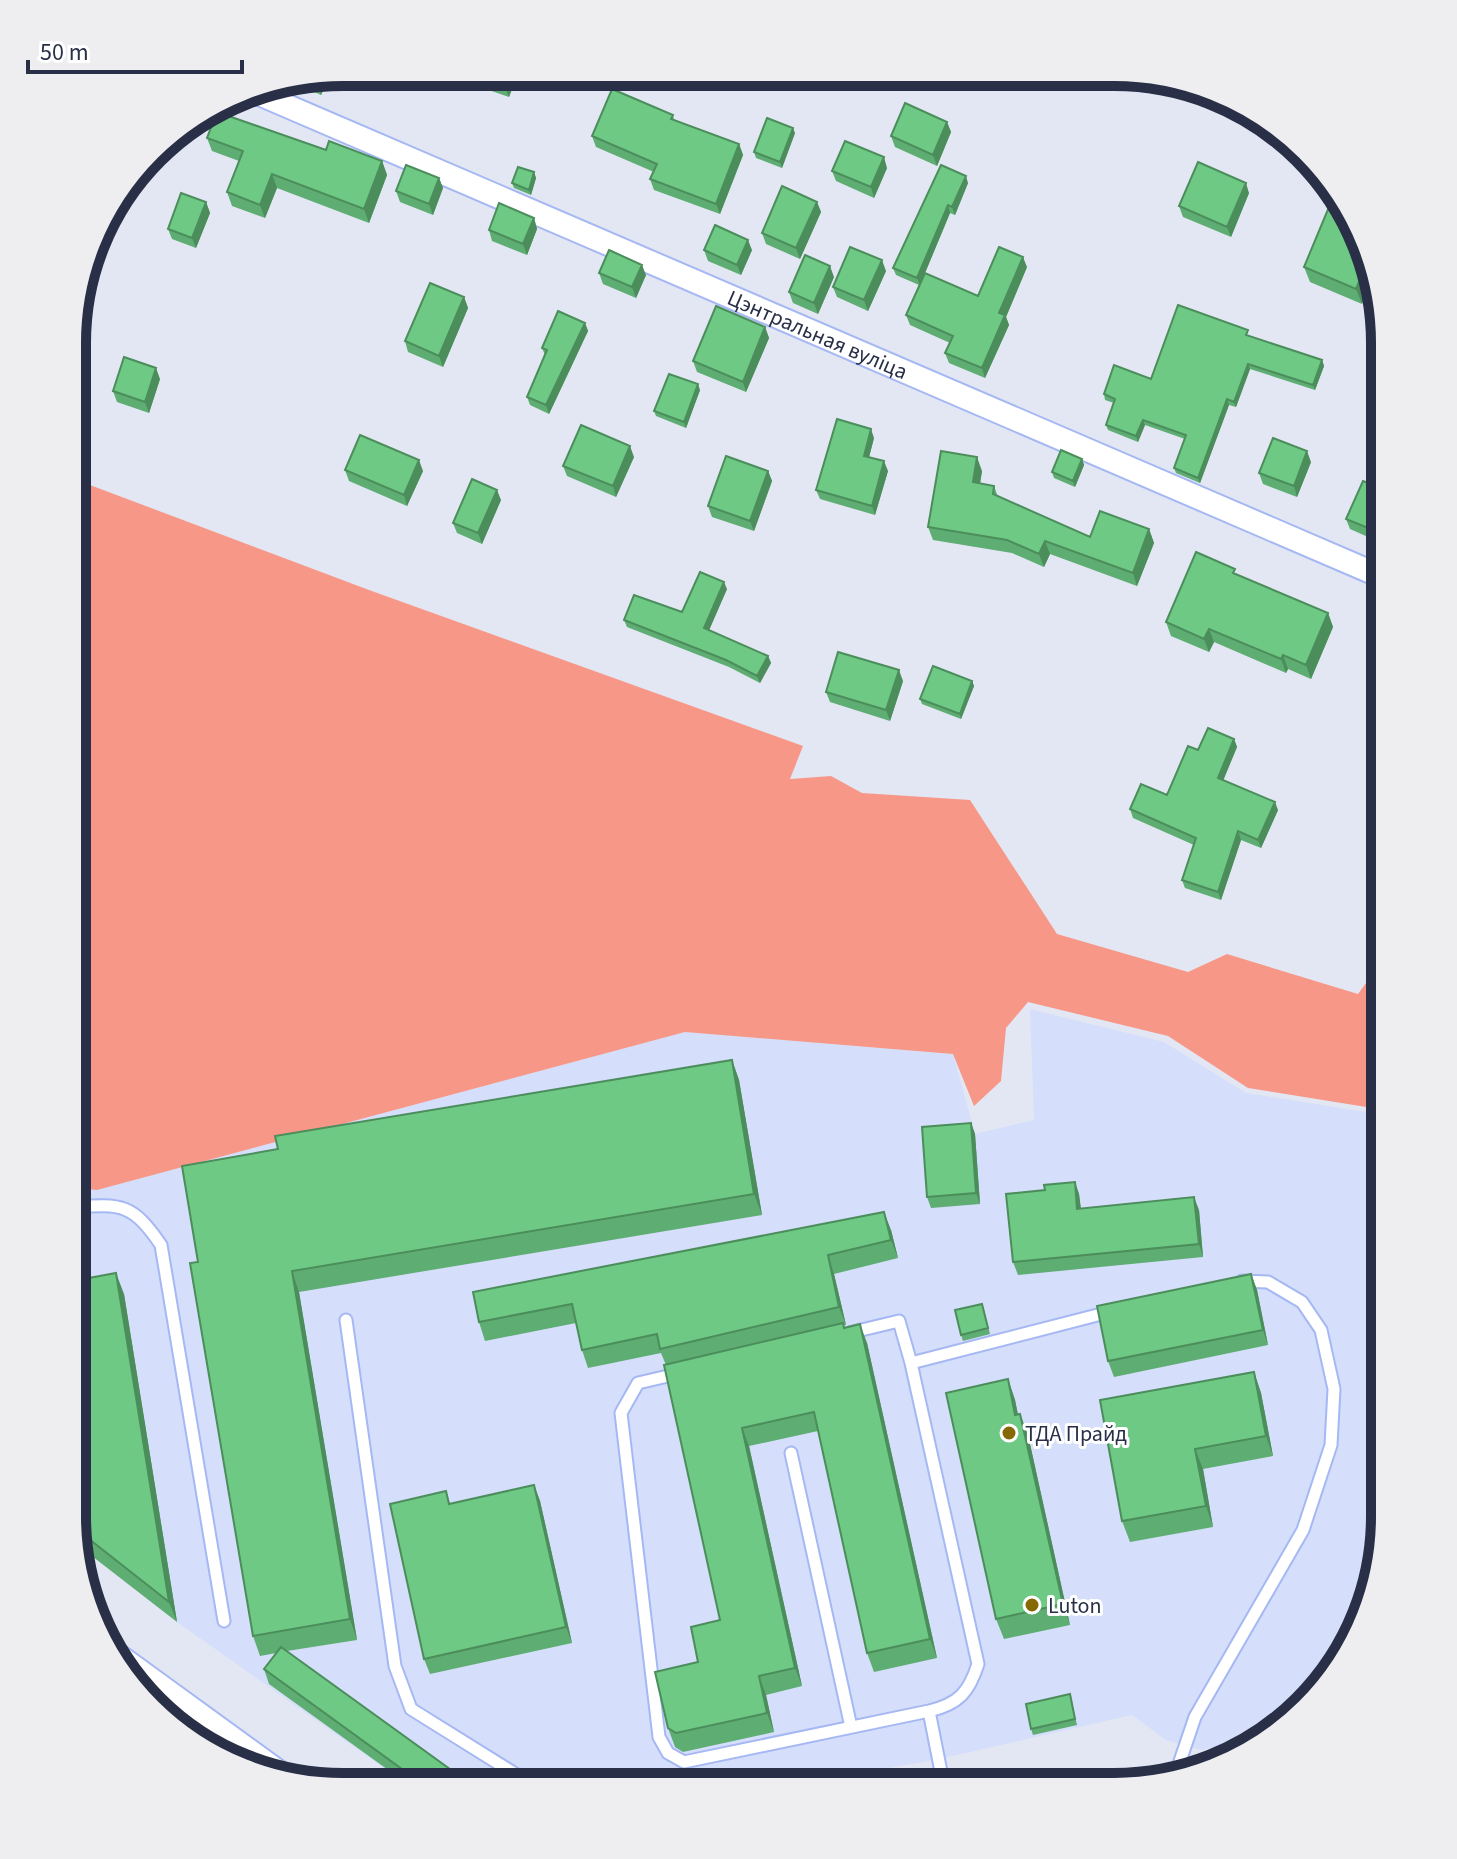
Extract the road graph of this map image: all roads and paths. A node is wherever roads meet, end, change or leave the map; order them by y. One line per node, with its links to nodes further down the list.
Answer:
1 (268, 98): 2 (street, Цэнтральная вуліца)
2 (1371, 572)
3 (86, 1206): 11 (lane)
4 (1231, 1280): 16 (lane)
5 (1124, 1308): 8 (lane)
6 (346, 1320): 17 (lane)
7 (838, 1335): 8 (lane)
8 (911, 1363): 13 (lane)
9 (700, 1368): 14 (lane)
10 (791, 1453): 14 (lane)
11 (224, 1621)
12 (137, 1669): 15 (street)
13 (929, 1711): 14 (lane); 18 (lane)
14 (851, 1727)
15 (262, 1759)
16 (1179, 1764)
17 (512, 1772)
18 (941, 1772)

